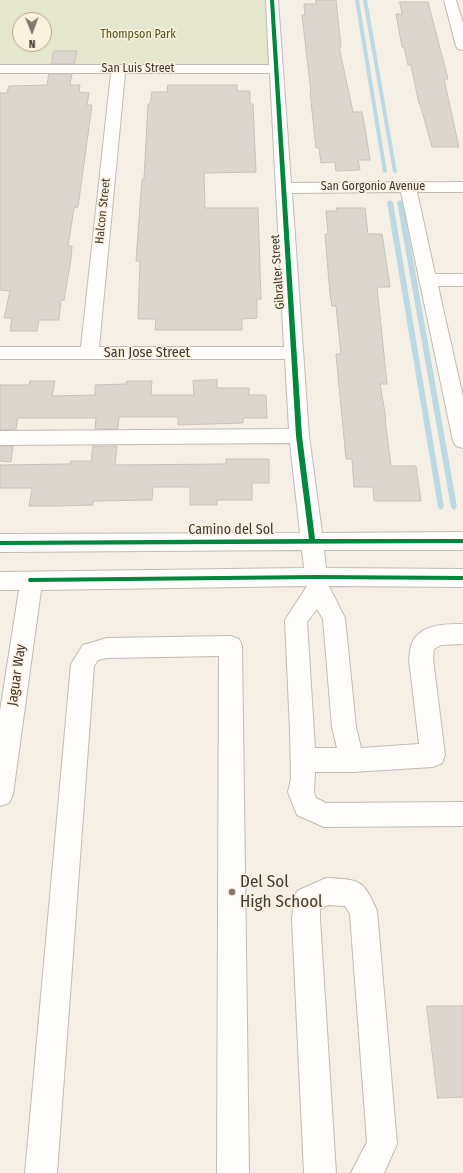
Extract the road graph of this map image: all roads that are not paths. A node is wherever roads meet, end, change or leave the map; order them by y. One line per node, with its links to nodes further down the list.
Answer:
1 (272, 0): 6 (street, Gibralter Street)
2 (450, 0): 3 (street)
3 (463, 46)
4 (0, 69): 5 (street, San Luis Street)
5 (118, 69): 6 (street, San Luis Street); 12 (street, Halcon Street)
6 (277, 69): 9 (street, Gibralter Street)
7 (408, 187): 8 (street, San Gorgonio Avenue); 9 (street, San Gorgonio Avenue); 10 (street)
8 (463, 187)
9 (283, 188): 13 (street, Gibralter Street)
10 (427, 280): 11 (street); 15 (street)
11 (463, 280)
12 (89, 353): 13 (street, San Jose Street); 14 (street, San Jose Street)
13 (294, 353): 16 (street, Gibralter Street)
14 (0, 354)
15 (462, 435)
16 (299, 436): 17 (street); 19 (street, Gibralter Street)
17 (0, 438)
18 (463, 541): 19 (street, Camino del Sol)
19 (312, 542): 20 (street, Camino del Sol); 24 (street, Gibralter Street)
20 (0, 543)
21 (463, 578): 24 (street)
22 (31, 580): 23 (street); 24 (street); 28 (street, Jaguar Way)
23 (0, 581)
24 (317, 583): 26 (street); 27 (street)
25 (463, 634): 27 (street)
26 (303, 760): 27 (street); 29 (street)
27 (352, 760)
28 (0, 794)
29 (463, 814)
30 (41, 1173): 31 (street)
31 (233, 1173)
32 (320, 1173): 33 (street)
33 (367, 1173)

